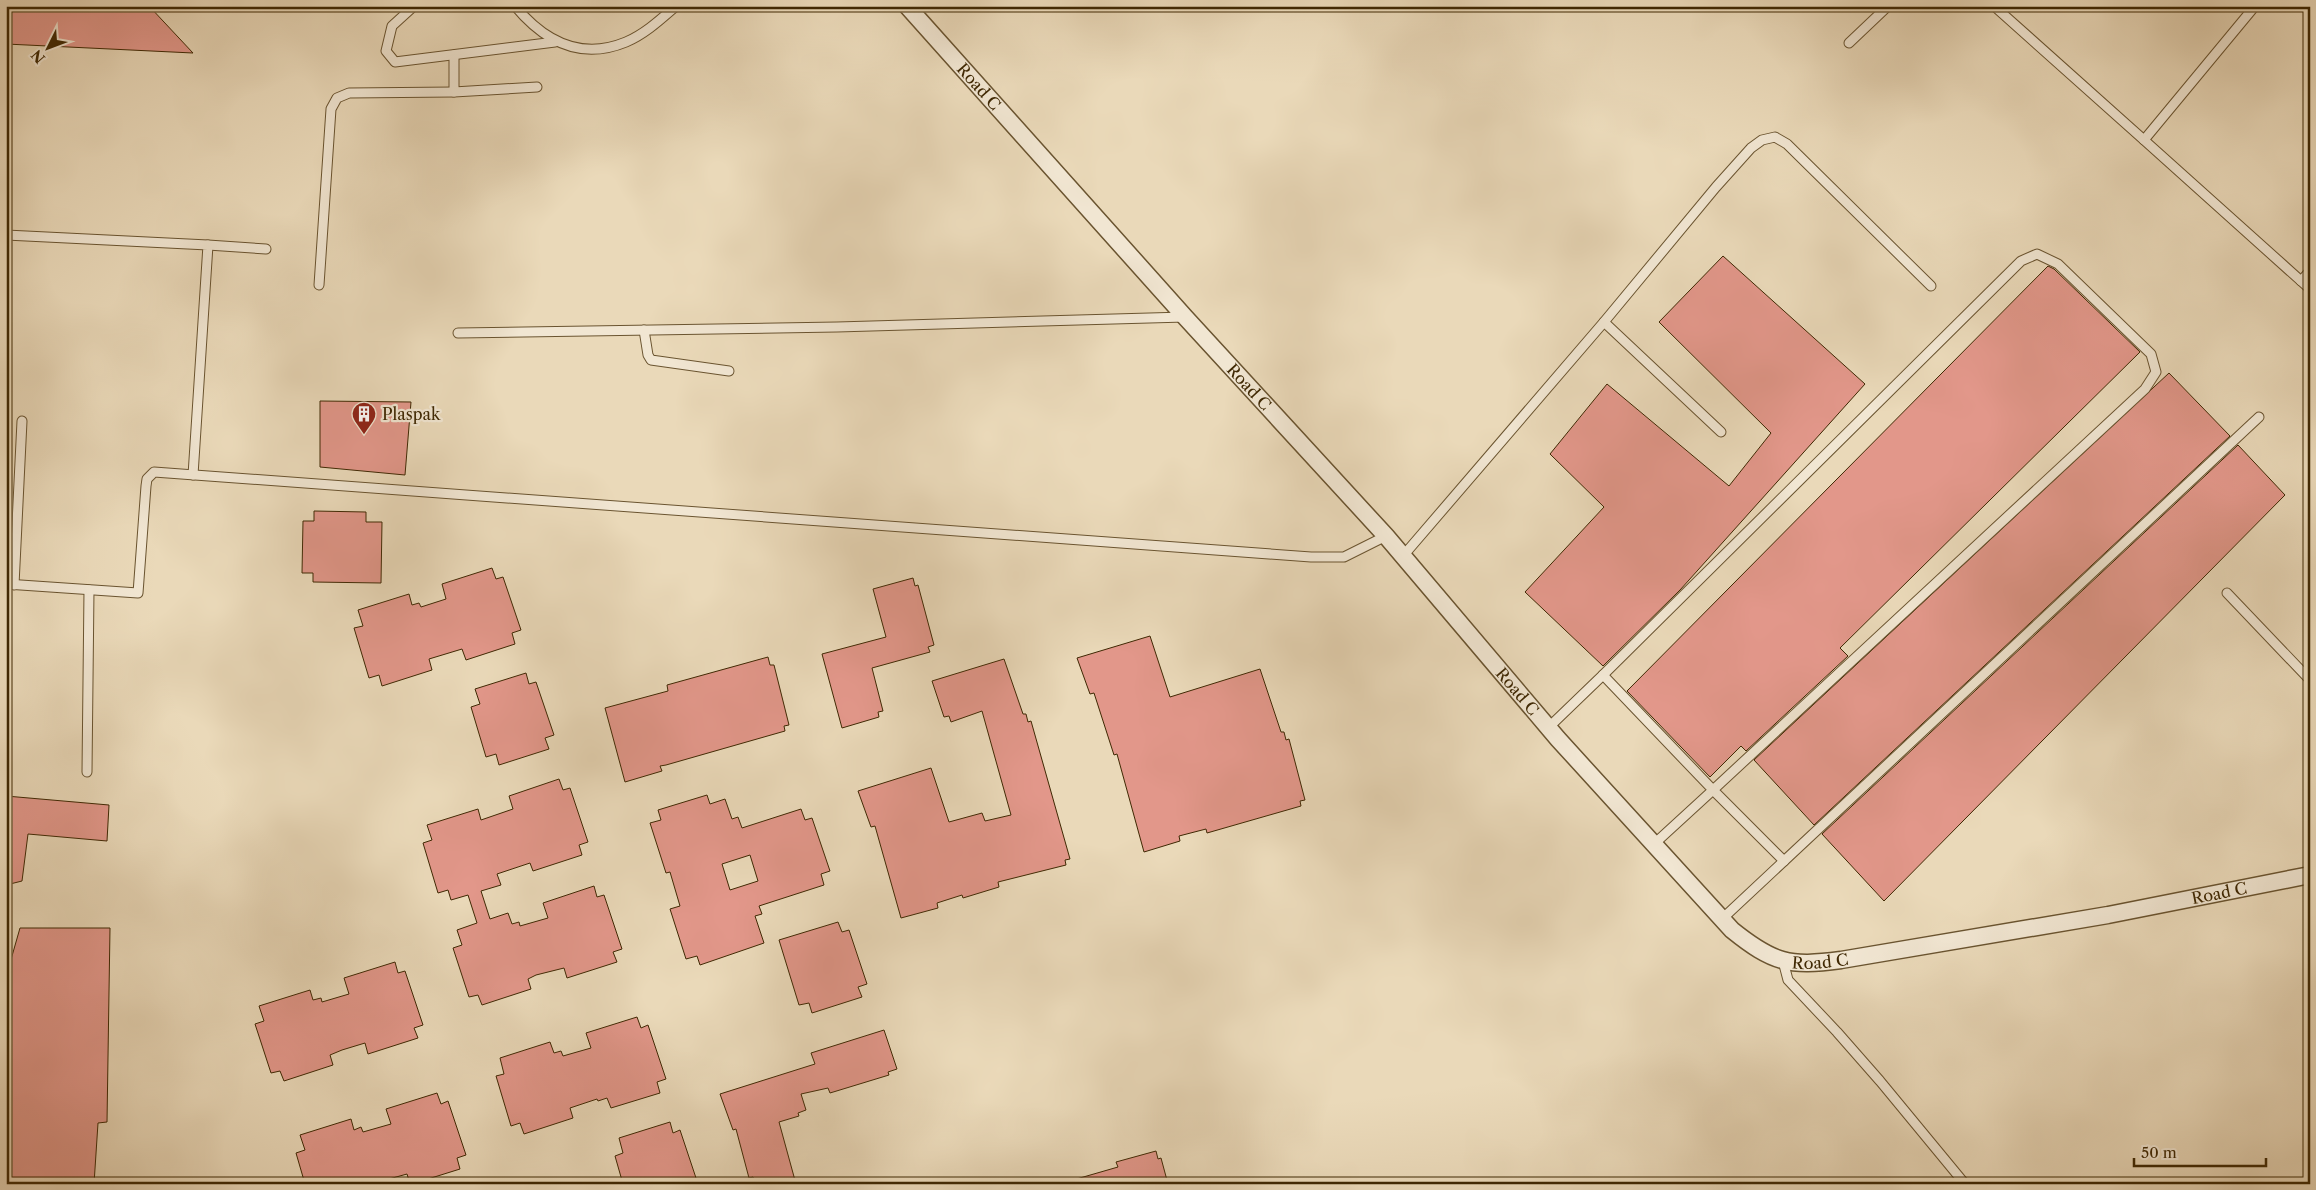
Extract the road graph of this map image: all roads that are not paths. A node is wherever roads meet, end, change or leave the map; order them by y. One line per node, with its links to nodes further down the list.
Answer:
1 (414, 6): 10 (lane)
2 (514, 6): 8 (lane)
3 (676, 6): 8 (lane)
4 (907, 6): 22 (street, Road C)
5 (1888, 6): 9 (lane)
6 (1994, 6): 13 (lane)
7 (2255, 6): 13 (lane)
8 (555, 42): 10 (lane)
9 (1849, 43)
10 (454, 55): 12 (lane)
11 (537, 87): 12 (lane)
12 (454, 92): 19 (lane)
13 (2144, 140): 18 (lane)
14 (6, 235): 15 (lane)
15 (208, 245): 16 (lane); 30 (lane)
16 (266, 249)
17 (2310, 271): 18 (lane)
18 (2301, 281): 21 (lane)
19 (319, 285)
20 (1931, 286): 23 (lane)
21 (2310, 289)
22 (1185, 317): 24 (lane); 31 (street, Road C)
23 (1604, 322): 29 (lane); 32 (lane)
24 (644, 330): 25 (lane); 26 (lane)
25 (458, 333)
26 (729, 371)
27 (2259, 417): 42 (lane)
28 (22, 421): 33 (lane)
29 (1721, 432)
30 (193, 475): 31 (lane); 34 (lane)
31 (1386, 536): 32 (street, Road C)
32 (1403, 556): 38 (street, Road C)
33 (10, 585): 34 (lane)
34 (88, 590): 39 (lane)
35 (2227, 593): 37 (lane)
36 (1603, 675): 38 (lane); 40 (lane); 40 (lane)
37 (2310, 680)
38 (1548, 728): 41 (street, Road C)
39 (87, 772)
40 (1713, 790): 41 (lane); 42 (lane)
41 (1653, 845): 44 (street, Road C)
42 (1784, 862): 44 (lane)
43 (2310, 875): 45 (street, Road C)
44 (1722, 919): 45 (street, Road C)
45 (1783, 961): 46 (lane)
46 (1965, 1184)

